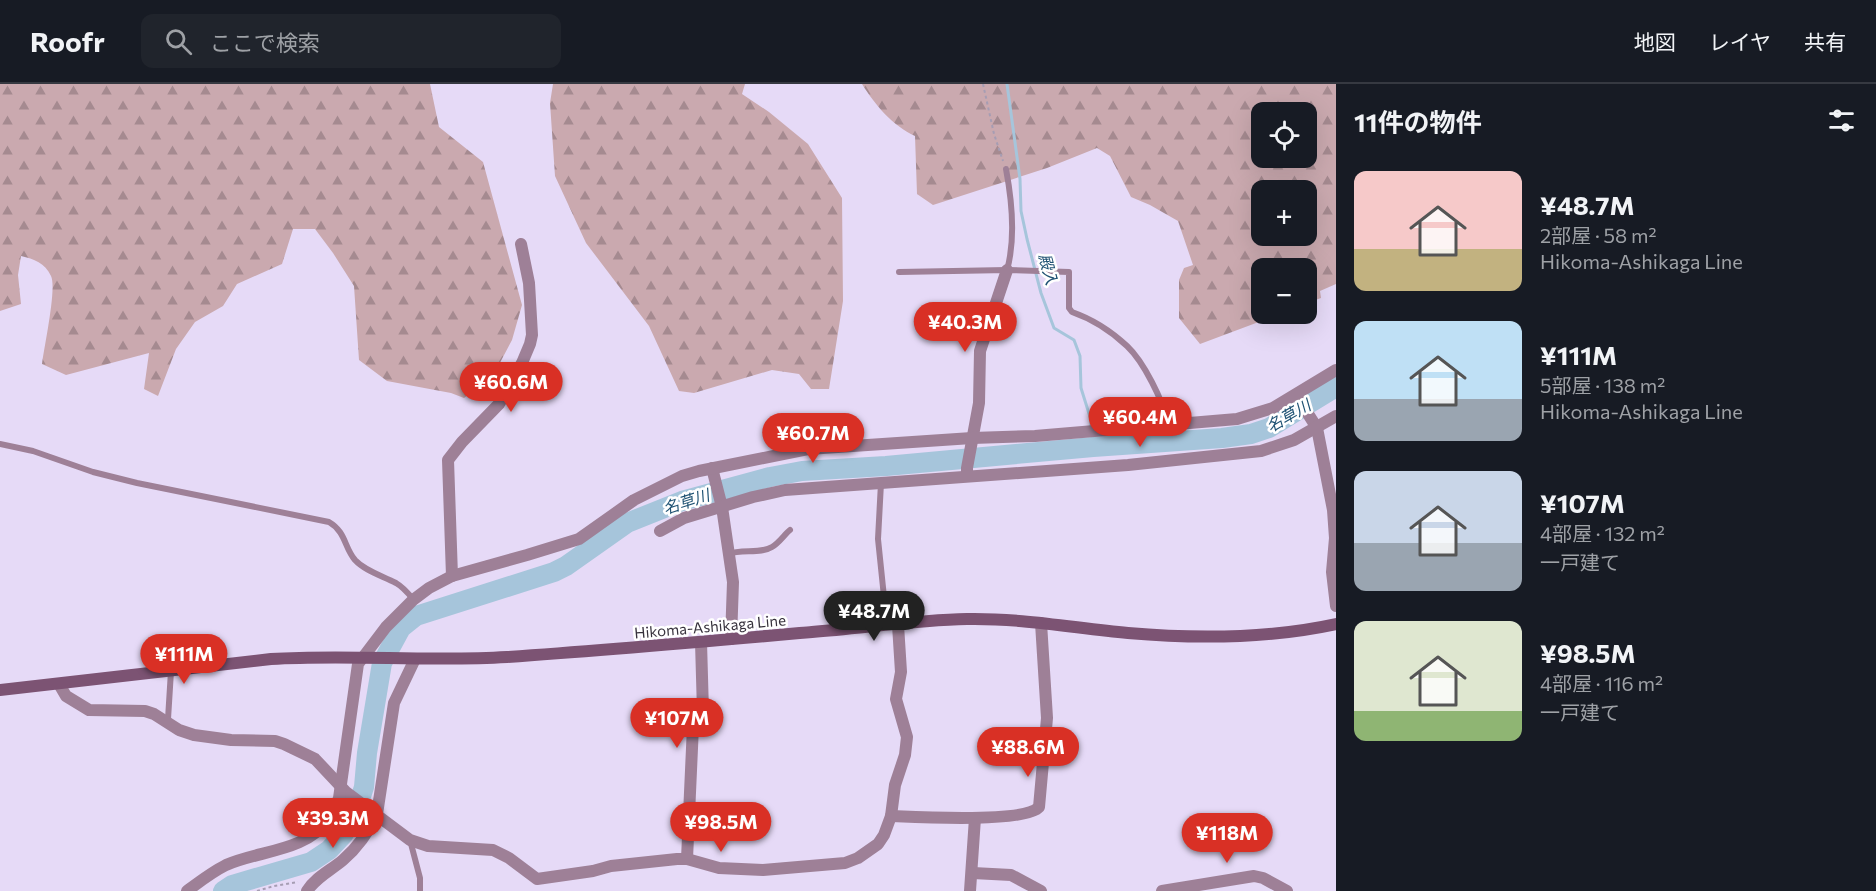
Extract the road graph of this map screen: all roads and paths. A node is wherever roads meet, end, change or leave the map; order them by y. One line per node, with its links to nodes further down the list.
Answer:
1 (983, 84): 2 (path)
2 (1006, 169): 4 (lane)
3 (521, 244): 20 (street)
4 (1007, 270): 5 (lane); 9 (lane); 11 (street)
5 (899, 272)
6 (1336, 370): 7 (street)
7 (1296, 397): 9 (street); 10 (street)
8 (1336, 416): 10 (street)
9 (1168, 423): 11 (street)
10 (1316, 426): 14 (street); 22 (street)
11 (972, 442): 13 (street); 14 (street)
12 (0, 444): 21 (lane)
13 (713, 470): 16 (street); 20 (street)
14 (967, 472): 15 (street)
15 (881, 483): 16 (street); 25 (lane)
16 (721, 504): 18 (street); 19 (street)
17 (790, 530): 19 (lane)
18 (660, 531)
19 (728, 554): 26 (street)
20 (452, 576): 21 (street)
21 (413, 600): 28 (street)
22 (1336, 606)
23 (1041, 623): 24 (main road, Hikoma-Ashikaga Line); 25 (main road, Hikoma-Ashikaga Line); 37 (street)
24 (1336, 624)
25 (893, 625): 26 (main road, Hikoma-Ashikaga Line); 36 (street)
26 (731, 639): 27 (main road, Hikoma-Ashikaga Line)
27 (701, 642): 29 (main road, Hikoma-Ashikaga Line); 39 (street)
28 (365, 658): 29 (main road, Hikoma-Ashikaga Line); 30 (main road); 34 (street)
29 (412, 659): 35 (street)
30 (171, 671): 31 (main road); 33 (lane)
31 (59, 684): 32 (main road); 33 (street)
32 (0, 690)
33 (166, 722): 34 (street)
34 (344, 789): 35 (street); 42 (street)
35 (374, 812): 38 (street); 41 (street)
36 (891, 816): 37 (street); 39 (street)
37 (975, 818): 40 (street)
38 (410, 840): 39 (street); 44 (lane)
39 (687, 860)
40 (973, 873): 45 (street); 46 (street)
41 (311, 886): 43 (path)
42 (187, 891)
43 (257, 891)
44 (420, 891)
45 (970, 891)
46 (1041, 891)
47 (1162, 891): 48 (street)
48 (1287, 891)

